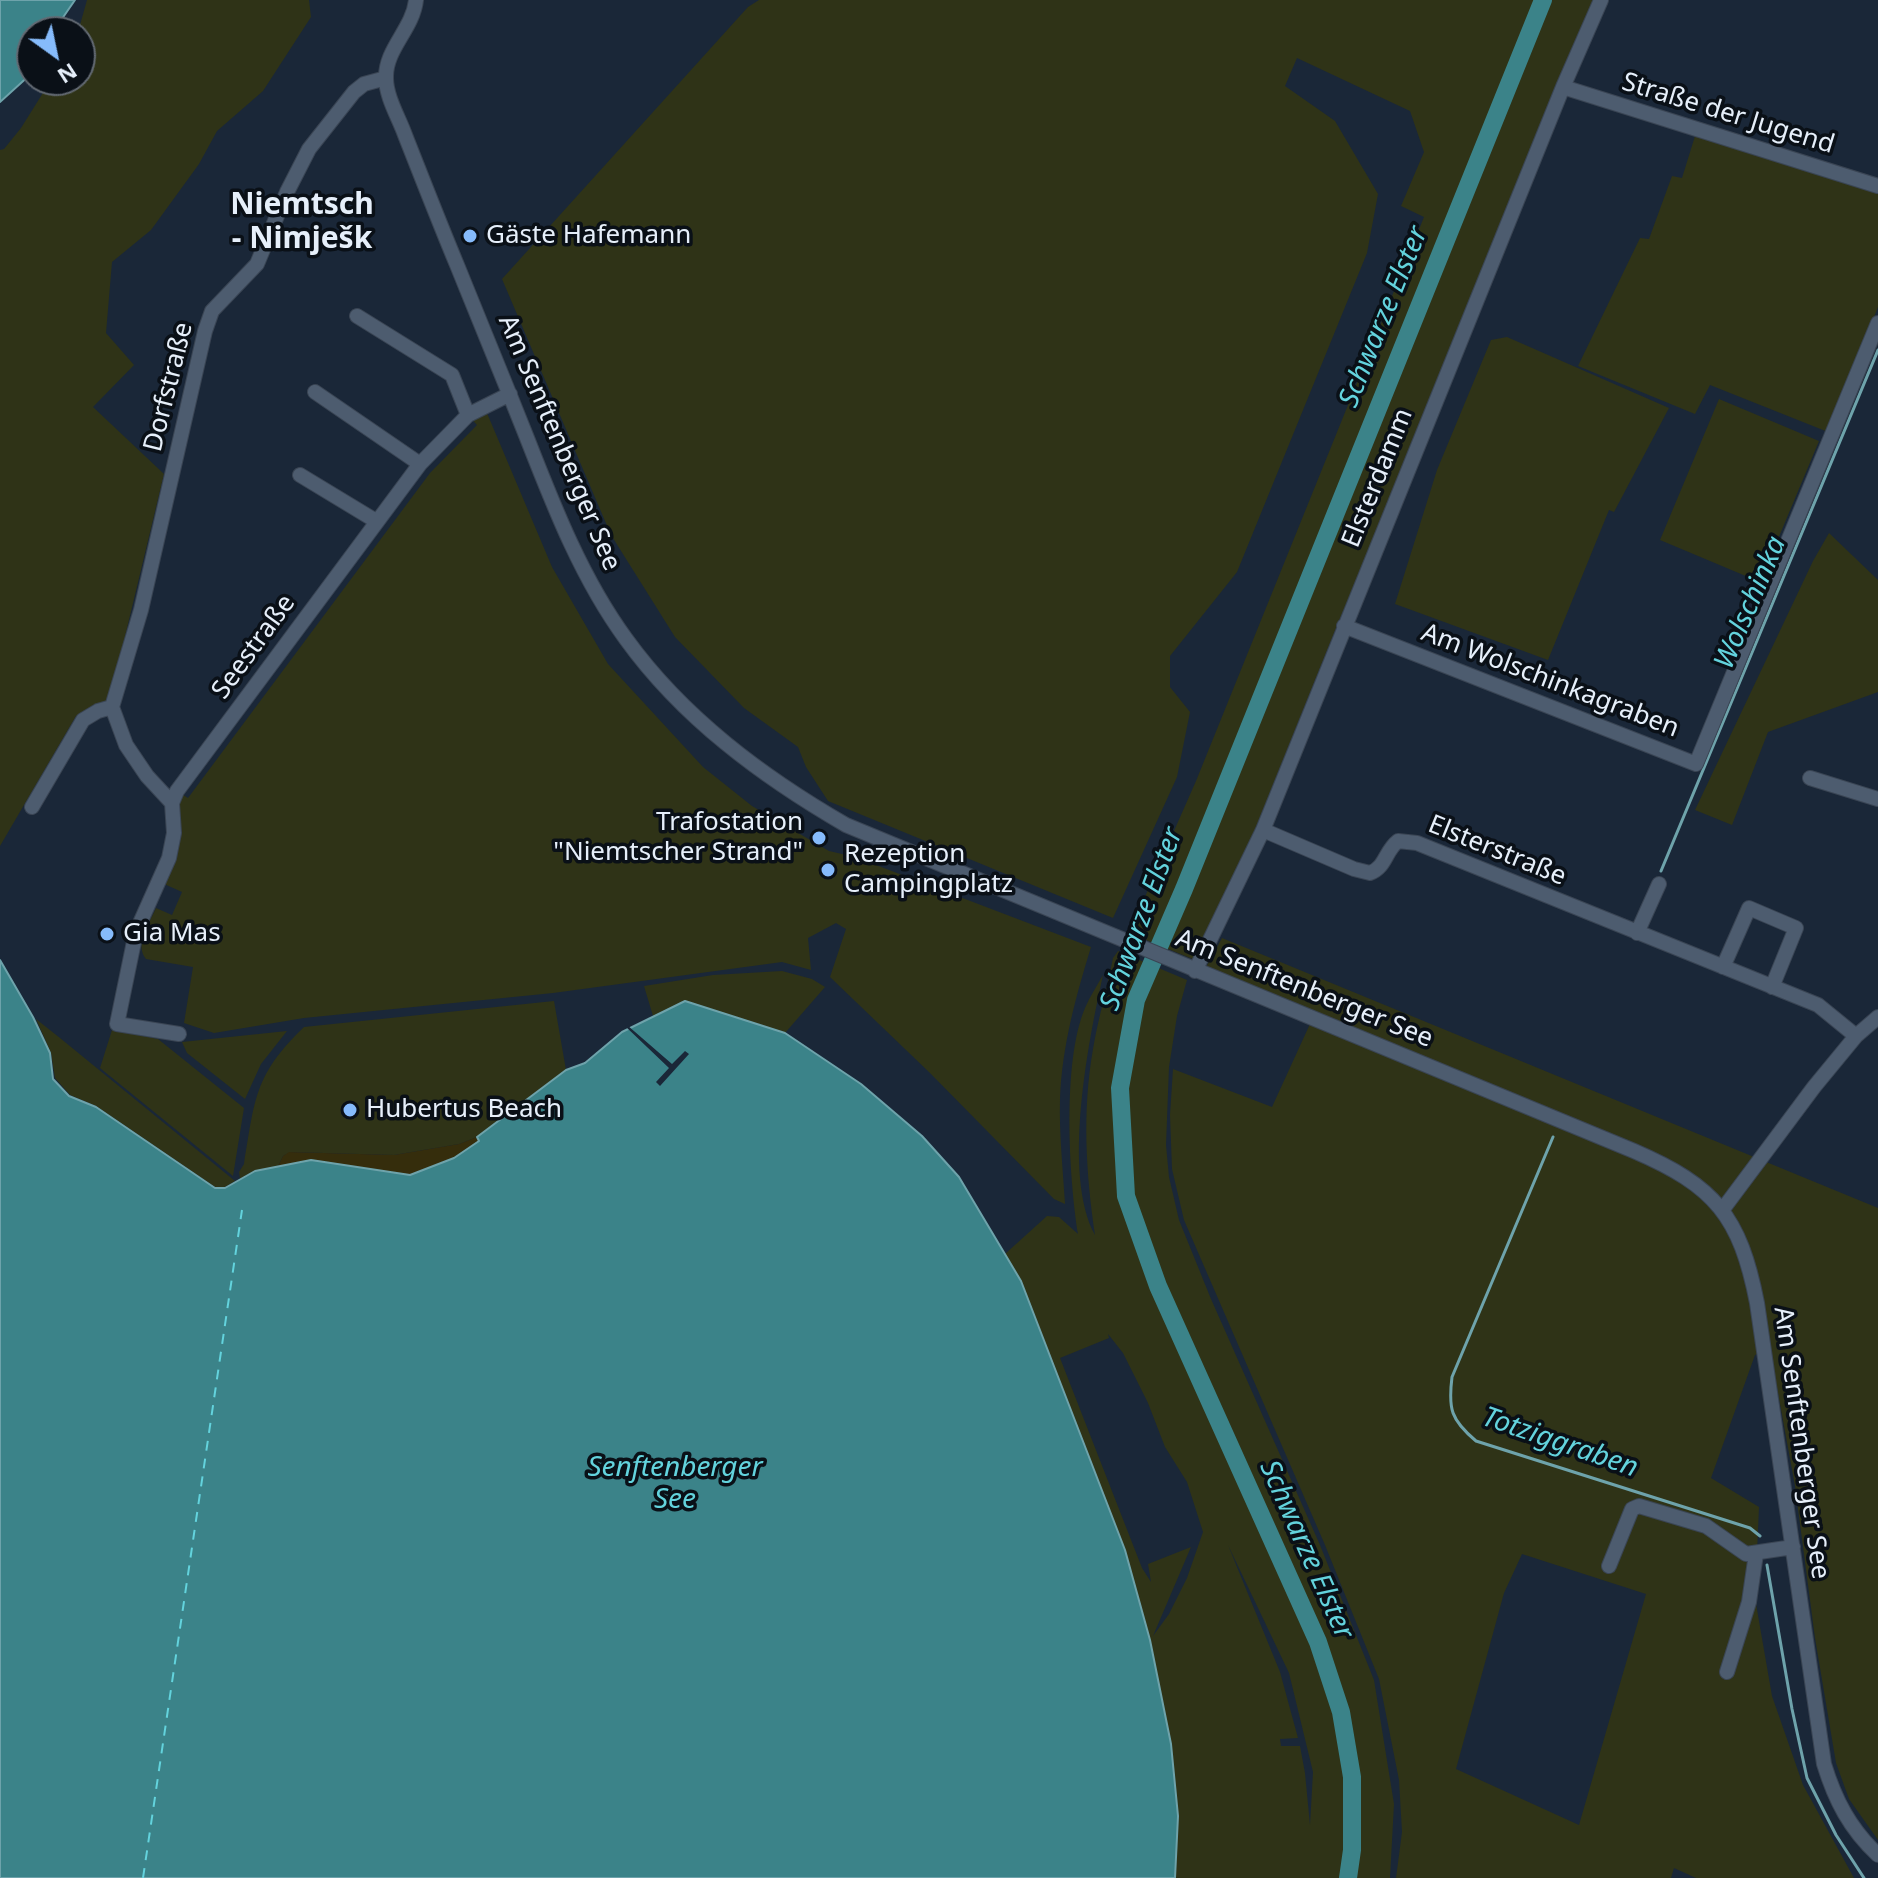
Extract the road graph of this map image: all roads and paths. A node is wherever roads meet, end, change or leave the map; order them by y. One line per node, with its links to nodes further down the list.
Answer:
1 (416, 0): 3 (street)
2 (1601, 0): 4 (street, Elsterdamm)
3 (386, 78): 9 (street, Am Senftenberger See); 15 (street, Dorfstraße)
4 (1563, 87): 5 (street, Straße der Jugend); 14 (street, Elsterdamm)
5 (1878, 186)
6 (357, 316): 10 (street)
7 (1878, 323): 14 (street, Am Wolschinkagraben)
8 (315, 392): 11 (street)
9 (510, 394): 10 (street, Seestraße); 24 (street, Am Senftenberger See)
10 (468, 415): 11 (street, Seestraße)
11 (420, 464): 13 (street, Seestraße)
12 (300, 475): 13 (street)
13 (376, 521): 18 (street, Seestraße)
14 (1344, 626): 20 (street, Elsterdamm)
15 (112, 707): 18 (street); 19 (street)
16 (1810, 778): 17 (street)
17 (1878, 799)
18 (172, 803): 27 (street)
19 (32, 807)
20 (1263, 830): 22 (street, Elsterstraße); 24 (street, Elsterdamm)
21 (1659, 884): 22 (street)
22 (1637, 933): 23 (street, Elsterstraße)
23 (1723, 967): 25 (street, Elsterstraße); 25 (street)
24 (1189, 968): 29 (street, Am Senftenberger See)
25 (1772, 987): 28 (street, Elsterstraße)
26 (1878, 1017): 28 (street)
27 (179, 1034)
28 (1856, 1036): 29 (street)
29 (1723, 1209): 30 (street, Am Senftenberger See)
30 (1793, 1547): 31 (street); 34 (street, Am Senftenberger See)
31 (1756, 1554): 32 (street); 33 (street)
32 (1609, 1566)
33 (1727, 1672)
34 (1878, 1855)

